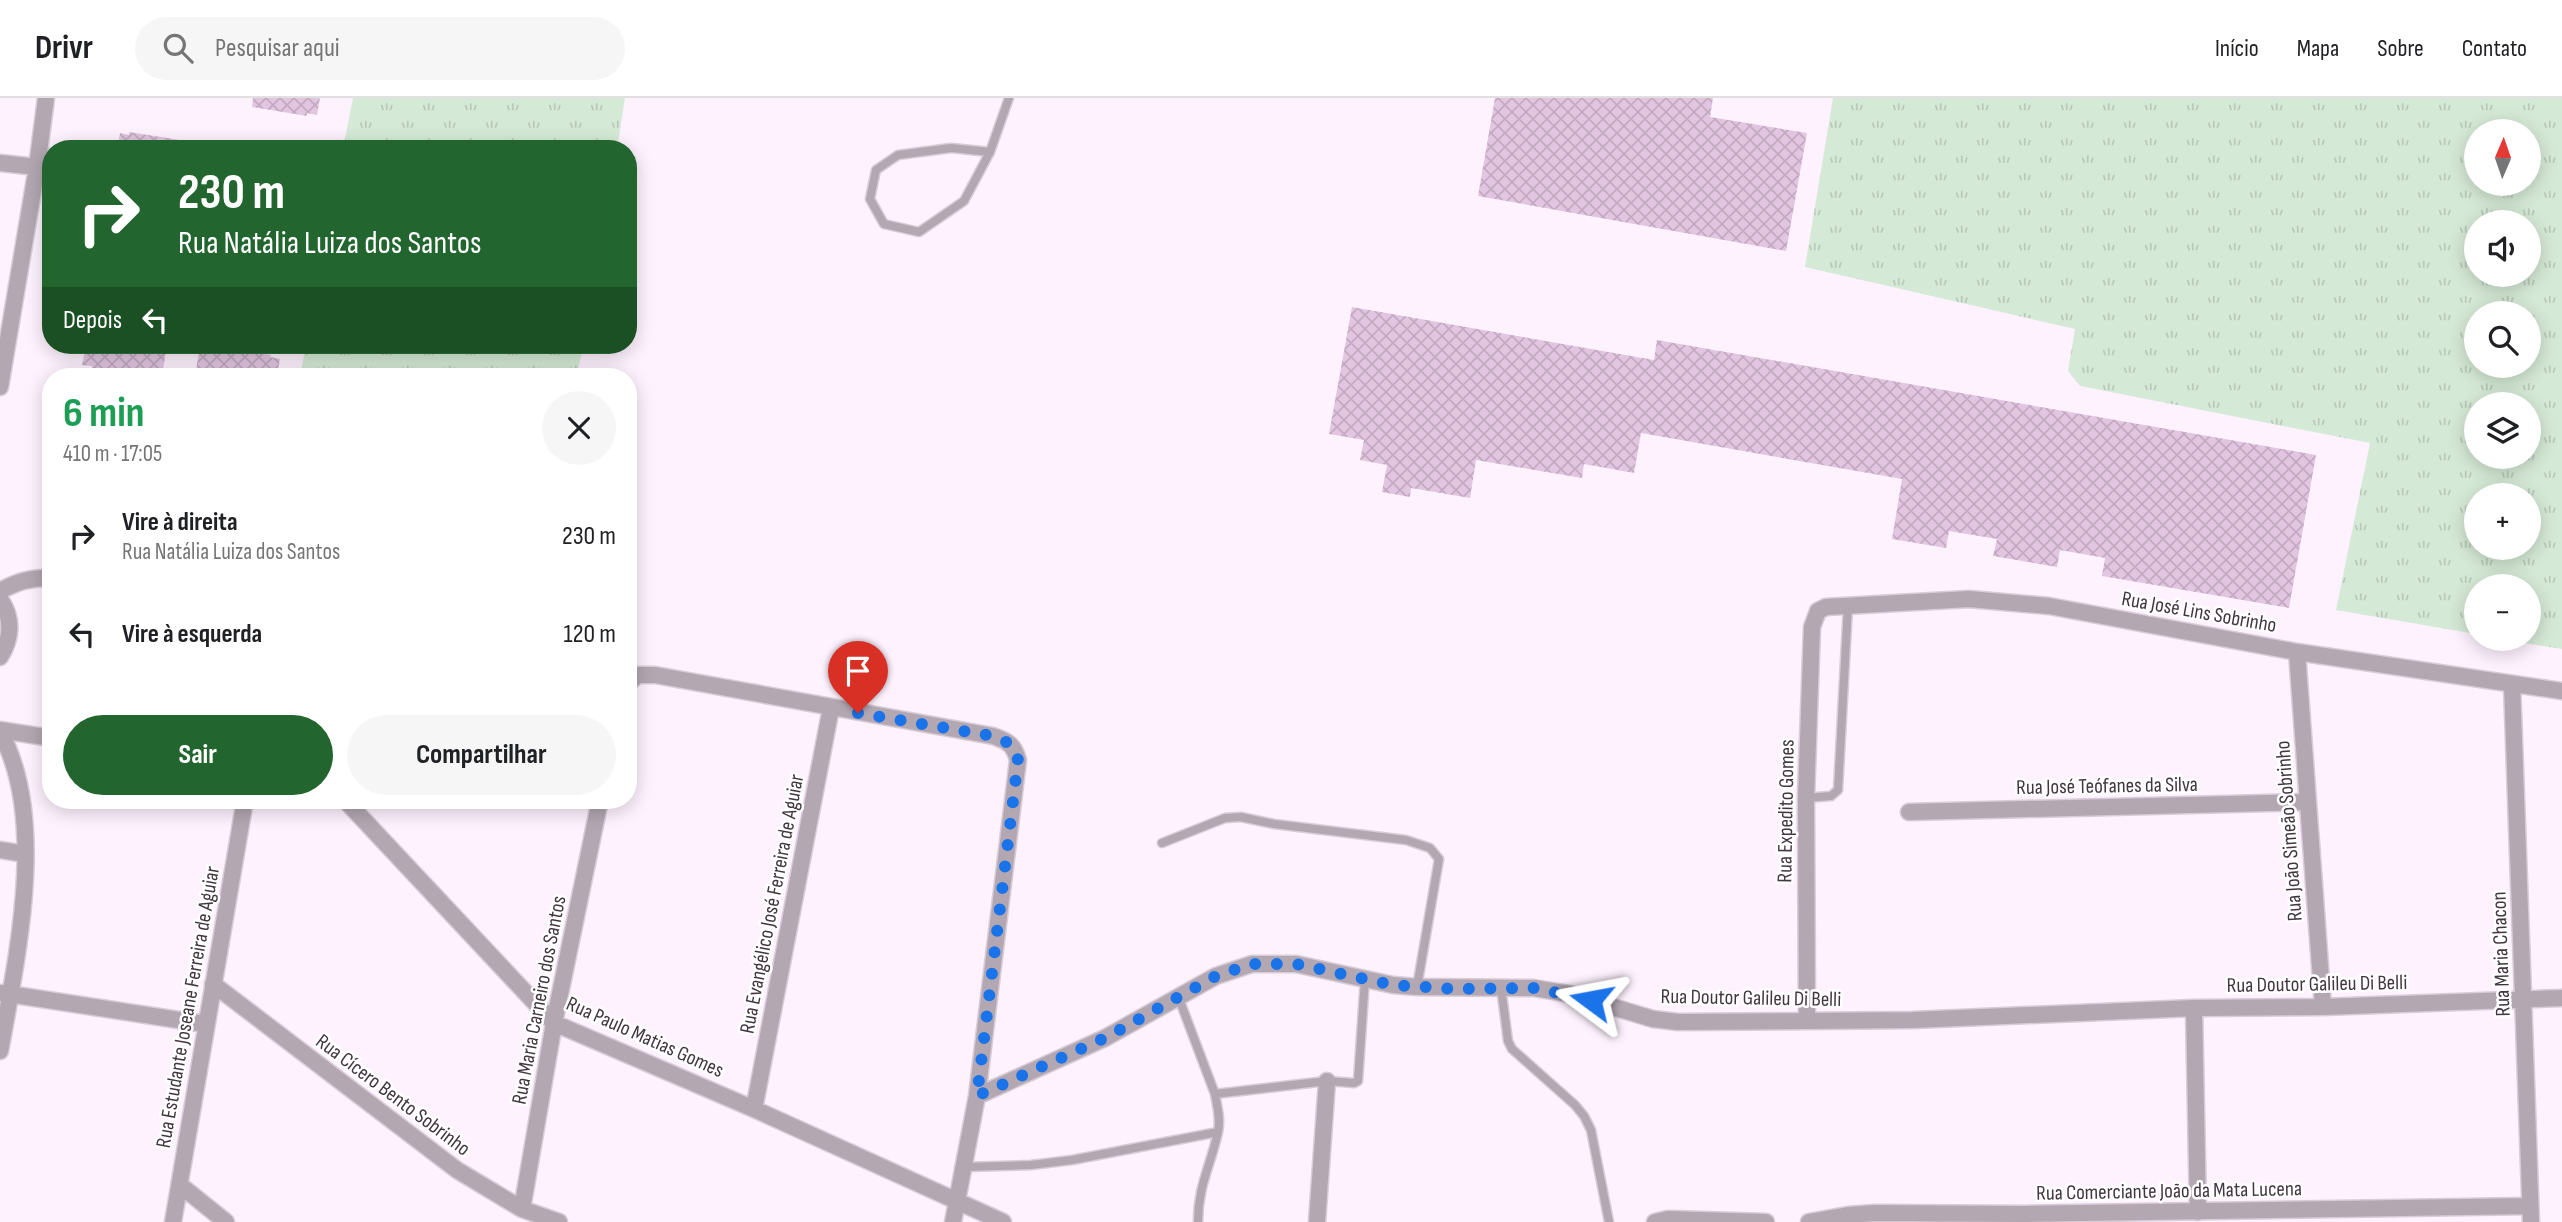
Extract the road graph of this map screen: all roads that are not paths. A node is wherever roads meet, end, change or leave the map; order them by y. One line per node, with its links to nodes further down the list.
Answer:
1 (46, 98): 5 (street)
2 (1009, 98): 3 (lane)
3 (990, 152): 3 (lane)
4 (0, 163): 5 (street)
5 (37, 167): 6 (street)
6 (6, 312): 7 (street)
7 (0, 387)
8 (42, 578): 9 (street)
9 (0, 591)
10 (0, 599): 14 (street)
11 (1849, 606): 12 (street, Rua José Lins Sobrinho); 13 (street, Rua José Lins Sobrinho); 22 (lane)
12 (1826, 607): 22 (street, Rua Expedito Gomes)
13 (2297, 652): 16 (street, Rua José Lins Sobrinho); 23 (street, Rua João Simeão Sobrinho)
14 (0, 657)
15 (637, 676): 18 (street)
16 (2512, 684): 17 (street, Rua José Lins Sobrinho); 38 (street, Rua Maria Chacon)
17 (2562, 691)
18 (831, 708): 47 (street); 48 (street, Rua Evangélico José Ferreira de Aguiar)
19 (0, 731): 20 (street); 21 (street)
20 (42, 737)
21 (5, 750): 30 (street)
22 (1806, 799): 41 (street, Rua Expedito Gomes)
23 (2307, 802): 27 (street, Rua José Teófanes da Silva); 39 (street, Rua João Simeão Sobrinho)
24 (243, 809): 32 (street, Rua Estudante Joseane Ferreira de Aguiar)
25 (353, 809): 42 (street, Rua Paulo Matias Gomes)
26 (598, 809): 42 (street, Rua Maria Carneiro dos Santos)
27 (1909, 812)
28 (1163, 843): 33 (lane)
29 (0, 850): 30 (street)
30 (25, 854): 35 (street)
31 (1365, 979): 33 (street, Rua Doutor Galileu Di Belli); 36 (street, Rua Doutor Galileu Di Belli); 45 (lane)
32 (213, 985): 43 (street, Rua Estudante Joseane Ferreira de Aguiar); 53 (street, Rua Cícero Bento Sobrinho)
33 (1417, 987): 34 (street, Rua Doutor Galileu Di Belli)
34 (1501, 987): 41 (street, Rua Doutor Galileu Di Belli); 66 (lane)
35 (5, 993): 43 (street); 44 (street)
36 (1178, 996): 46 (lane); 47 (street, Rua Doutor Galileu Di Belli)
37 (2562, 998): 38 (street, Rua Doutor Galileu Di Belli)
38 (2524, 1000): 39 (street, Rua Doutor Galileu Di Belli); 55 (street, Rua Maria Chacon)
39 (2323, 1007): 40 (street, Rua Doutor Galileu Di Belli)
40 (2194, 1008): 41 (street, Rua Doutor Galileu Di Belli); 54 (street)
41 (1807, 1021)
42 (554, 1023): 48 (street, Rua Paulo Matias Gomes); 53 (street, Rua Maria Carneiro dos Santos)
43 (205, 1024): 51 (street, Rua Estudante Joseane Ferreira de Aguiar)
44 (0, 1051)
45 (1327, 1081): 46 (lane); 65 (street)
46 (1215, 1094): 49 (lane)
47 (977, 1096): 50 (street)
48 (754, 1109): 52 (street, Rua Paulo Matias Gomes)
49 (1218, 1132): 50 (lane); 64 (lane)
50 (964, 1167): 52 (street)
51 (180, 1185): 59 (street, Rua Estudante Joseane Ferreira de Aguiar); 60 (street)
52 (957, 1201): 62 (street); 63 (street, Rua Paulo Matias Gomes)
53 (522, 1209): 61 (street, Rua Cícero Bento Sobrinho)
54 (2198, 1212): 56 (street, Rua Comerciante João da Mata Lucena); 57 (street, Rua Comerciante João da Mata Lucena)
55 (2530, 1214): 56 (street, Rua Comerciante João da Mata Lucena)
56 (2298, 1216)
57 (2025, 1218): 58 (street, Rua Comerciante João da Mata Lucena)
58 (1829, 1220): 69 (street, Rua Comerciante João da Mata Lucena)
59 (173, 1222)
60 (226, 1222)
61 (559, 1222)
62 (953, 1222)
63 (1003, 1222)
64 (1198, 1222)
65 (1317, 1222)
66 (1609, 1222)
67 (1655, 1222): 68 (street)
68 (1766, 1222)
69 (1809, 1222)

